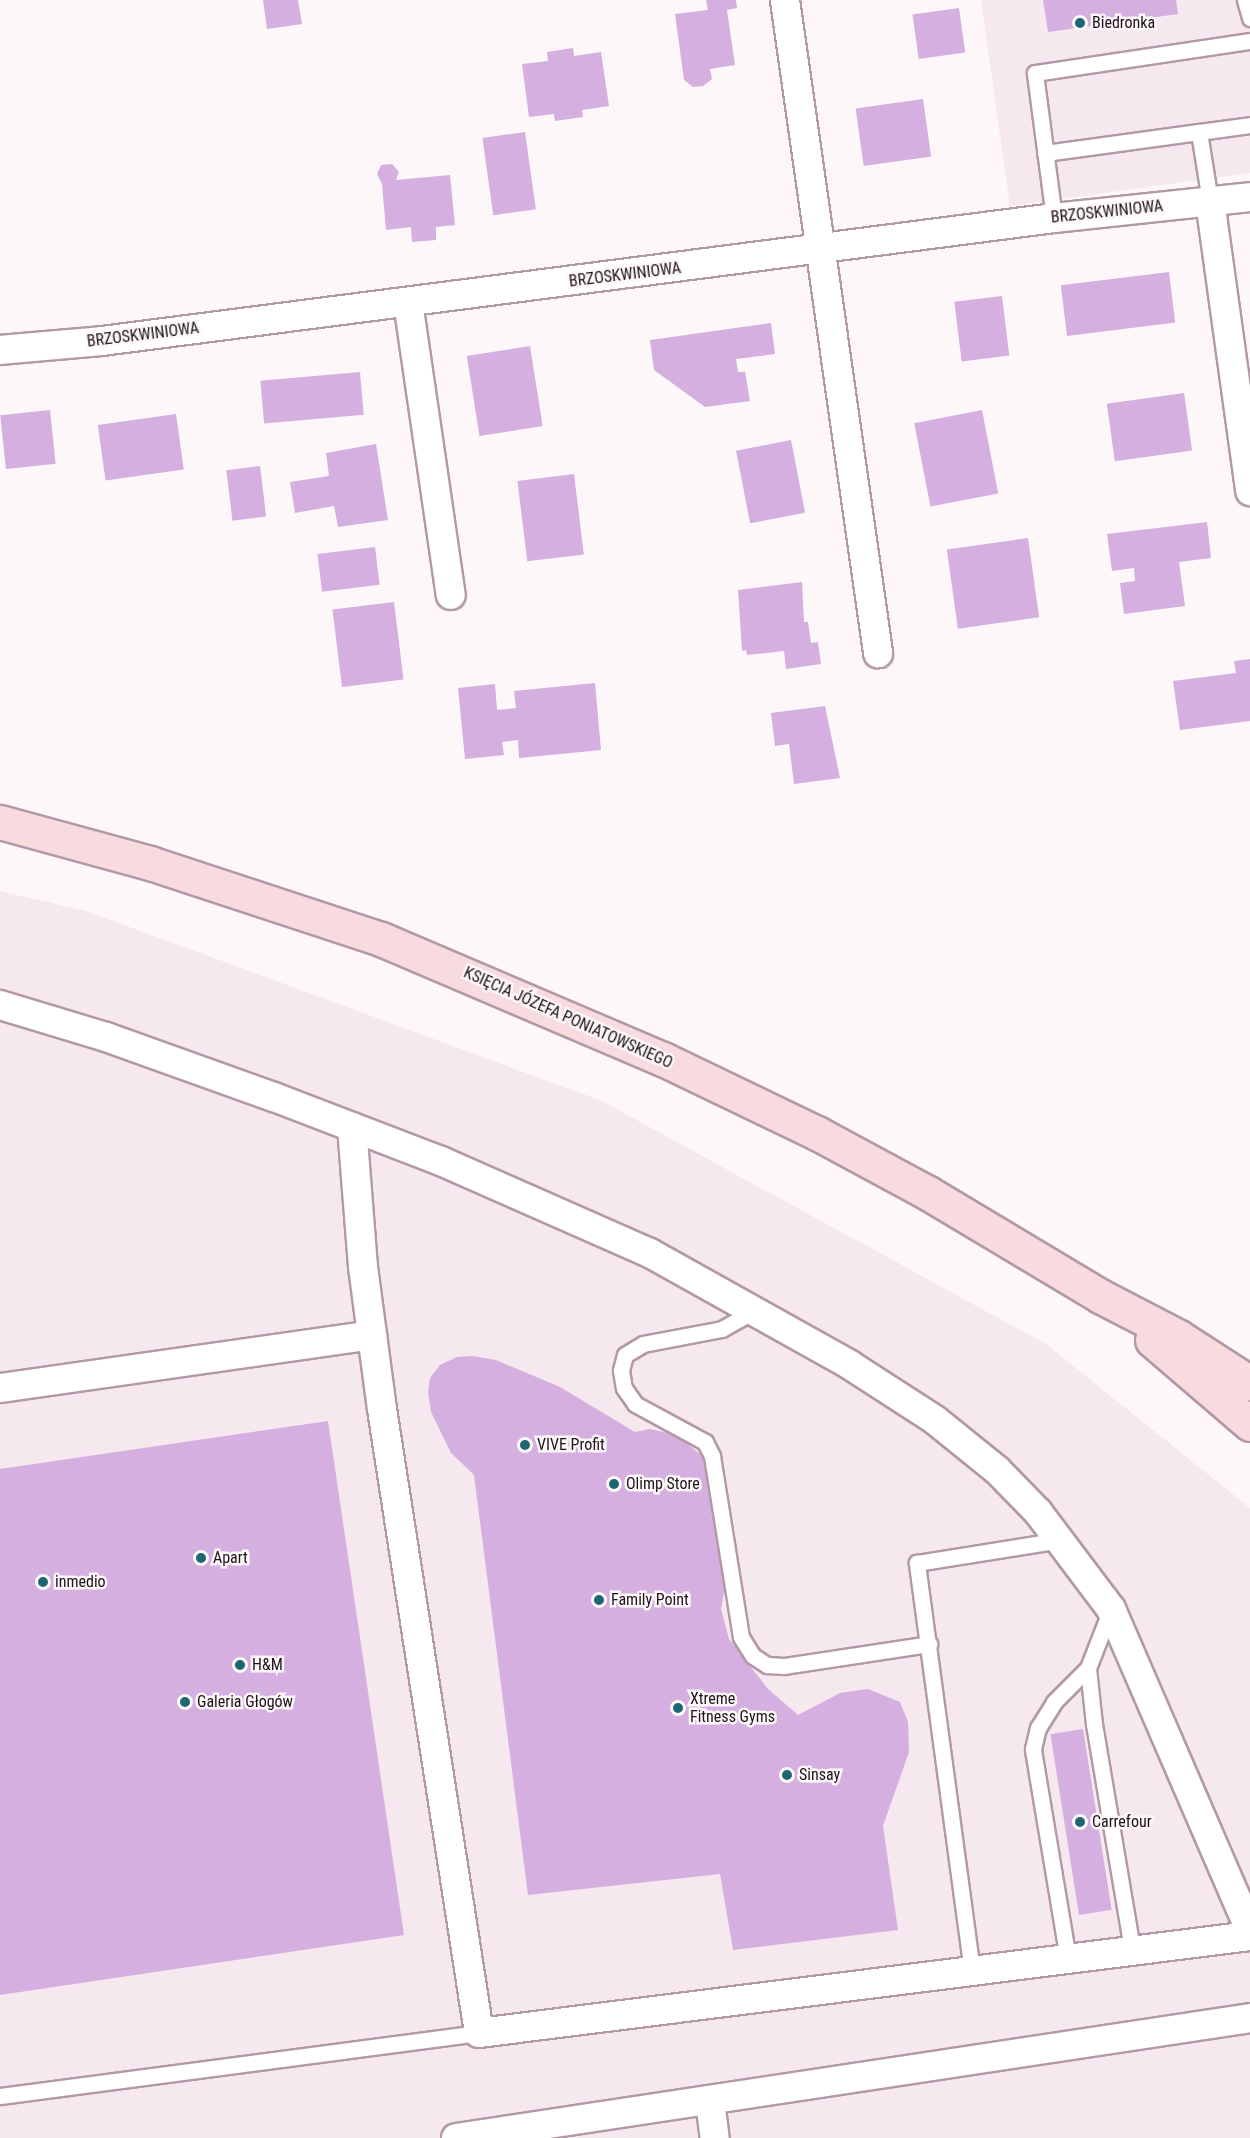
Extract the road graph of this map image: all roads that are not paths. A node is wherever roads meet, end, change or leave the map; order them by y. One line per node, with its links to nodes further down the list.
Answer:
1 (785, 0): 11 (street)
2 (1245, 0): 3 (lane)
3 (1250, 18)
4 (1250, 41): 7 (lane)
5 (1250, 125): 6 (lane)
6 (1199, 132): 7 (lane); 9 (lane)
7 (1045, 153): 10 (lane)
8 (1250, 196): 9 (street, BRZOSKWINIOWA)
9 (1210, 201): 10 (street, BRZOSKWINIOWA); 14 (street)
10 (1054, 218): 11 (street, BRZOSKWINIOWA)
11 (823, 250): 12 (street, BRZOSKWINIOWA); 16 (street)
12 (408, 302): 13 (street, BRZOSKWINIOWA); 15 (street)
13 (0, 350)
14 (1250, 491)
15 (451, 595)
16 (878, 652)
17 (0, 822): 20 (main road, KSIĘCIA JÓZEFA PONIATOWSKIEGO)
18 (0, 1005): 19 (street)
19 (352, 1127): 21 (street); 22 (street)
20 (1100, 1296): 23 (main road, KSIĘCIA JÓZEFA PONIATOWSKIEGO); 25 (main road, KSIĘCIA JÓZEFA PONIATOWSKIEGO)
21 (754, 1311): 26 (street); 28 (lane)
22 (372, 1335): 24 (street); 36 (street)
23 (1250, 1383)
24 (0, 1388)
25 (1250, 1424)
26 (1061, 1540): 27 (street); 28 (lane)
27 (1111, 1609): 29 (lane); 30 (street)
28 (929, 1644): 34 (lane)
29 (1088, 1668): 32 (lane); 33 (lane)
30 (1250, 1930)
31 (1250, 1936): 32 (street)
32 (1132, 1949): 33 (street)
33 (1068, 1959): 34 (street)
34 (972, 1971): 36 (street)
35 (1250, 2018): 38 (street)
36 (479, 2033): 37 (lane)
37 (0, 2096)
38 (710, 2100): 39 (street); 40 (street)
39 (456, 2138)
40 (715, 2138)

